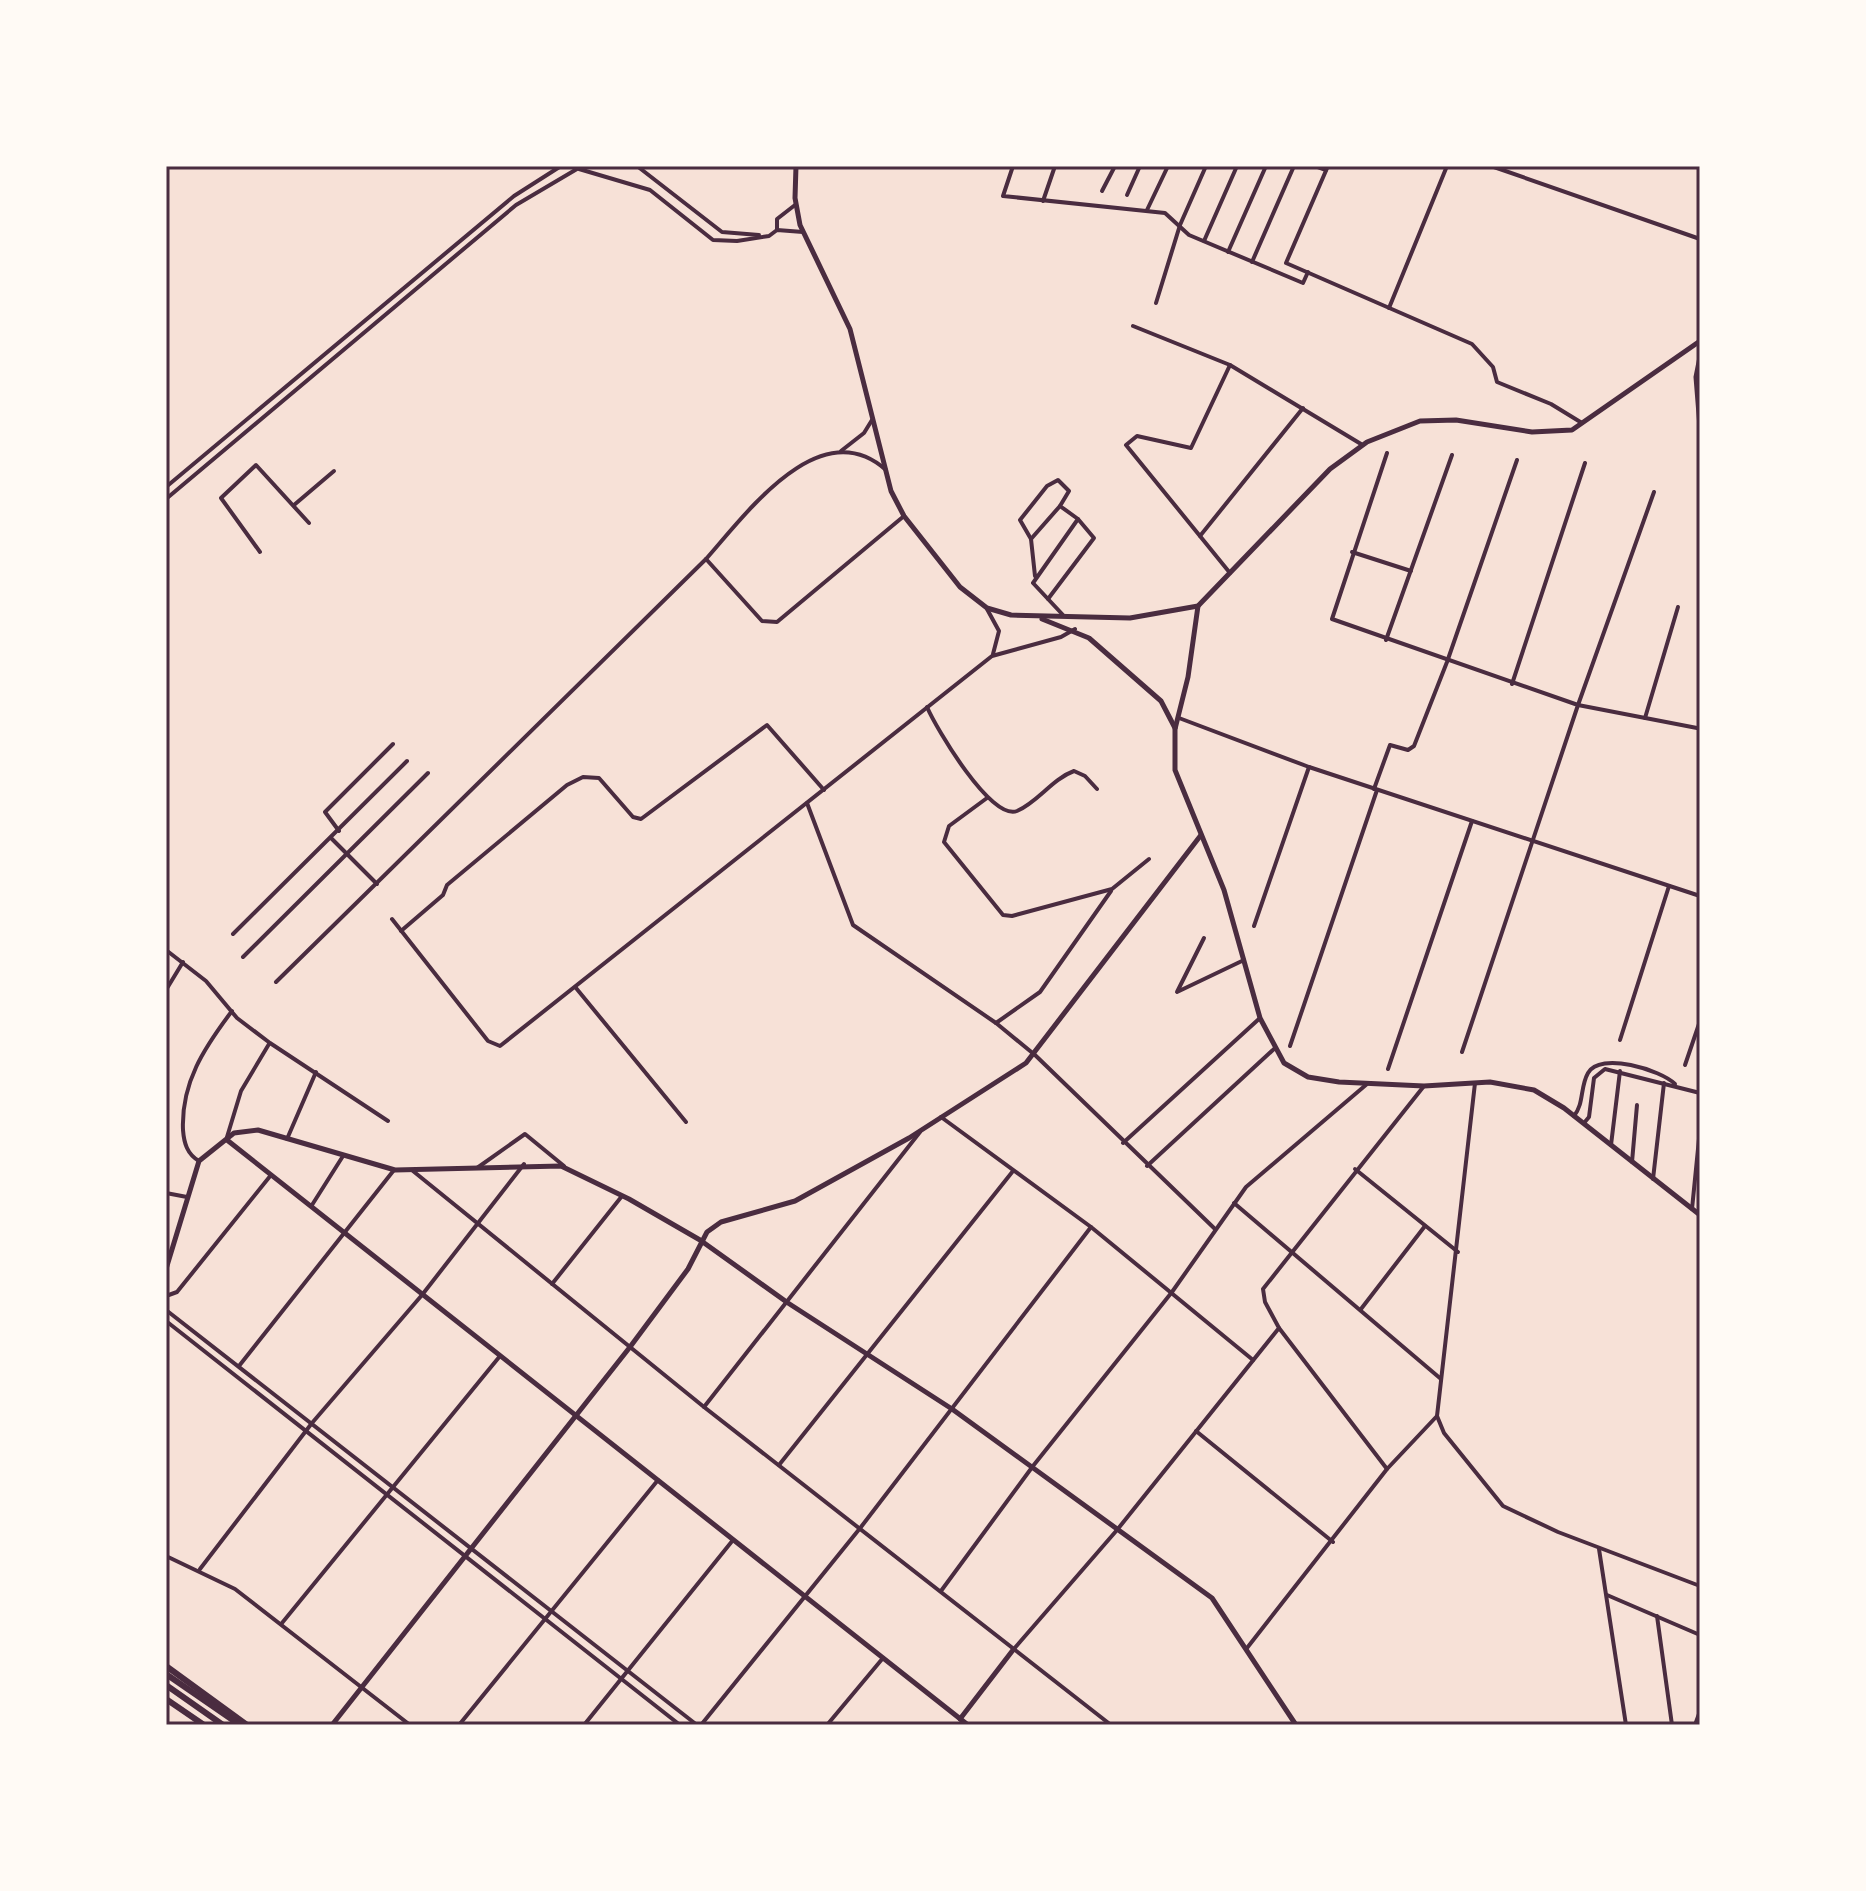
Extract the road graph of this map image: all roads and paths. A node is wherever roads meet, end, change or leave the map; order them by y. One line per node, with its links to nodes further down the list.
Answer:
1 (561, 166): 50 (street)
2 (637, 166): 26 (street)
3 (796, 166): 21 (street)
4 (1013, 166): 20 (street)
5 (1055, 166): 20 (street)
6 (1115, 166): 18 (street)
7 (1140, 166): 19 (street)
8 (1168, 166): 22 (street)
9 (1206, 166): 23 (street)
10 (1237, 166): 28 (street)
11 (1266, 166): 29 (street)
12 (1294, 166): 30 (street)
13 (1315, 166): 17 (street)
14 (1447, 166): 33 (street)
15 (1491, 166): 27 (street)
16 (580, 167): 26 (street); 52 (street)
17 (1327, 168): 31 (street)
18 (1102, 191)
19 (1127, 195)
20 (1043, 201): 22 (street)
21 (795, 205): 24 (street); 25 (street)
22 (1147, 210): 23 (street)
23 (1180, 225): 28 (street); 32 (street)
24 (777, 230): 25 (street); 26 (street)
25 (803, 232): 39 (street)
26 (769, 236)
27 (1700, 239)
28 (1204, 241): 29 (street)
29 (1228, 252): 30 (street)
30 (1252, 262): 31 (street)
31 (1308, 272): 33 (street)
32 (1156, 303)
33 (1389, 308): 40 (street)
34 (1133, 326): 37 (street)
35 (1700, 341): 40 (street)
36 (1700, 357): 41 (street)
37 (1230, 365): 38 (street); 58 (street)
38 (1303, 408): 42 (street); 58 (street)
39 (872, 420): 43 (street); 48 (street)
40 (1582, 423): 64 (street)
41 (1700, 427)
42 (1361, 444)
43 (841, 451): 48 (street); 62 (street)
44 (1387, 453): 61 (street)
45 (1452, 455): 63 (street)
46 (1517, 460): 75 (street)
47 (1585, 463): 76 (street)
48 (886, 470): 55 (street)
49 (334, 471): 53 (street)
50 (166, 487)
51 (1654, 492): 77 (street)
52 (166, 499)
53 (294, 505): 57 (street); 60 (street)
54 (1060, 506): 56 (street); 59 (street); 59 (street)
55 (904, 516): 62 (street); 69 (street)
56 (1078, 519): 65 (street); 66 (street)
57 (309, 523)
58 (1200, 536): 64 (street)
59 (1031, 539): 65 (street)
60 (260, 552)
61 (1352, 552): 63 (street); 73 (street)
62 (706, 559): 99 (street)
63 (1411, 571): 73 (street)
64 (1230, 573): 67 (street)
65 (1035, 576): 66 (street)
66 (1048, 599): 71 (street)
67 (1198, 606): 71 (street); 79 (street)
68 (1678, 607): 80 (street)
69 (987, 608): 70 (street); 74 (street)
70 (1037, 617): 71 (street); 72 (street)
71 (1064, 617)
72 (1075, 629): 74 (street); 82 (street)
73 (1386, 640): 75 (street)
74 (992, 656): 78 (street)
75 (1447, 662): 76 (street); 88 (street)
76 (1512, 684): 77 (street)
77 (1578, 705): 80 (street); 96 (street)
78 (927, 707): 89 (street); 90 (street)
79 (1179, 718): 82 (street); 85 (street)
80 (1645, 718): 81 (street)
81 (1697, 728)
82 (1175, 729): 94 (street)
83 (393, 744): 93 (street)
84 (407, 761): 93 (street)
85 (1309, 767): 88 (street); 104 (street)
86 (428, 773): 97 (street)
87 (1097, 789): 90 (street)
88 (1375, 789): 92 (street); 121 (street)
89 (824, 790): 91 (street); 105 (street)
90 (987, 798): 101 (street)
91 (807, 803): 113 (street); 118 (street)
92 (1472, 821): 96 (street); 126 (street)
93 (339, 831): 95 (street)
94 (1201, 835): 110 (street); 124 (street)
95 (331, 838): 97 (street); 106 (street)
96 (1535, 842): 100 (street); 123 (street)
97 (347, 853): 99 (street); 109 (street)
98 (1149, 859): 101 (street)
99 (377, 884): 112 (street)
100 (1669, 886): 102 (street); 119 (street)
101 (1112, 889): 118 (street)
102 (1700, 896)
103 (392, 919): 105 (street)
104 (1254, 926)
105 (401, 931): 113 (street)
106 (233, 934)
107 (1204, 938): 110 (street)
108 (166, 950): 111 (street)
109 (243, 957)
110 (1244, 960): 116 (street)
111 (183, 962): 114 (street); 115 (street)
112 (276, 982)
113 (576, 988): 139 (street)
114 (166, 990)
115 (232, 1011): 120 (street); 148 (street)
116 (1260, 1018): 122 (street); 145 (street)
117 (1700, 1021): 125 (street)
118 (996, 1023): 124 (street)
119 (1620, 1040)
120 (270, 1043): 128 (street); 144 (street)
121 (1290, 1046)
122 (1274, 1049): 131 (street); 152 (street)
123 (1462, 1052)
124 (1035, 1055): 137 (street); 145 (street)
125 (1685, 1065)
126 (1388, 1069)
127 (1620, 1071): 130 (street); 140 (street); 146 (street)
128 (316, 1072): 138 (street); 143 (street)
129 (1475, 1083): 133 (street); 136 (street); 176 (street)
130 (1664, 1083): 132 (street); 161 (street)
131 (1367, 1084): 133 (street); 165 (street)
132 (1675, 1084): 134 (street); 136 (street)
133 (1424, 1086): 155 (street)
134 (1700, 1093)
135 (1637, 1105): 150 (street)
136 (1574, 1116): 140 (street)
137 (941, 1117): 142 (street); 158 (street)
138 (388, 1121)
139 (686, 1122)
140 (1584, 1123): 146 (street)
141 (1700, 1129): 149 (street)
142 (922, 1130): 174 (street); 182 (street)
143 (287, 1139): 144 (street); 147 (street)
144 (227, 1140): 148 (street); 159 (street)
145 (1123, 1143): 152 (street)
146 (1611, 1145): 150 (street)
147 (343, 1156): 156 (street); 166 (street)
148 (199, 1161): 164 (street)
149 (1698, 1161): 160 (street)
150 (1632, 1162): 161 (street)
151 (524, 1164): 153 (street); 154 (street); 169 (street)
152 (1147, 1166): 172 (street)
153 (477, 1168): 154 (street); 157 (street)
154 (566, 1168): 163 (street)
155 (1355, 1169): 170 (street); 175 (street)
156 (395, 1170): 157 (street); 173 (street)
157 (413, 1171): 169 (street)
158 (1013, 1171): 171 (street); 188 (street)
159 (273, 1174): 166 (street); 181 (street)
160 (1698, 1176): 167 (street)
161 (1653, 1179): 167 (street)
162 (166, 1193): 164 (street)
163 (622, 1196): 174 (street); 178 (street)
164 (188, 1197): 177 (street)
165 (1234, 1203): 172 (street); 175 (street)
166 (312, 1205): 173 (street)
167 (1692, 1209): 168 (street)
168 (1700, 1215)
169 (478, 1226): 178 (street); 180 (street)
170 (1425, 1226): 176 (street); 183 (street)
171 (1091, 1227): 179 (street); 194 (street)
172 (1215, 1229): 179 (street)
173 (347, 1234): 180 (street); 191 (street)
174 (700, 1240): 182 (street); 187 (street)
175 (1291, 1252): 183 (street); 186 (street)
176 (1458, 1252): 192 (street)
177 (166, 1269)
178 (552, 1284): 187 (street)
179 (1172, 1292): 190 (street); 201 (street)
180 (422, 1295): 189 (street); 197 (street)
181 (166, 1296)
182 (788, 1303): 188 (street); 193 (street)
183 (1361, 1309): 192 (street)
184 (166, 1310): 191 (street)
185 (166, 1321): 198 (street)
186 (1279, 1328): 190 (street); 202 (street)
187 (630, 1347): 193 (street); 195 (street)
188 (868, 1354): 194 (street); 200 (street)
189 (500, 1356): 195 (street); 204 (street)
190 (1253, 1360): 199 (street)
191 (239, 1366): 197 (street)
192 (1441, 1379): 196 (street)
193 (704, 1407): 200 (street)
194 (952, 1409): 201 (street); 206 (street)
195 (577, 1415): 203 (street); 210 (street)
196 (1437, 1416): 202 (street); 211 (street)
197 (312, 1423): 198 (street); 204 (street)
198 (306, 1431): 205 (street); 214 (street)
199 (1196, 1431): 207 (street); 209 (street)
200 (779, 1465): 206 (street)
201 (1033, 1466): 207 (street); 216 (street)
202 (1387, 1469): 209 (street)
203 (658, 1480): 208 (street); 219 (street)
204 (391, 1486): 205 (street); 210 (street)
205 (385, 1493): 213 (street); 222 (street)
206 (861, 1527): 216 (street); 217 (street)
207 (1117, 1530): 224 (street); 225 (street)
208 (733, 1540): 217 (street); 228 (street)
209 (1333, 1542): 224 (street)
210 (472, 1549): 213 (street); 219 (street)
211 (1599, 1549): 215 (street); 218 (street)
212 (166, 1556): 214 (street)
213 (465, 1557): 221 (street); 232 (street)
214 (200, 1569): 222 (street)
215 (1700, 1586)
216 (941, 1591): 225 (street)
217 (807, 1595): 226 (street); 245 (street)
218 (1607, 1595): 220 (street); 250 (street)
219 (551, 1612): 221 (street); 228 (street)
220 (1657, 1616): 223 (street); 251 (street)
221 (545, 1620): 230 (street); 242 (street)
222 (282, 1623): 232 (street)
223 (1700, 1635)
224 (1247, 1648): 249 (street)
225 (1013, 1650): 235 (street); 248 (street)
226 (883, 1658): 235 (street); 246 (street)
227 (166, 1666): 239 (main road)
228 (627, 1672): 230 (street); 245 (street)
229 (166, 1674): 238 (main road)
230 (621, 1680): 243 (street); 244 (street)
231 (166, 1685): 237 (main road)
232 (362, 1687): 240 (street); 241 (street)
233 (166, 1699): 236 (main road)
234 (1700, 1714): 252 (main road)
235 (958, 1722): 247 (street)
236 (204, 1725)
237 (223, 1725)
238 (240, 1725)
239 (247, 1725)
240 (332, 1725)
241 (410, 1725)
242 (459, 1725)
243 (584, 1725)
244 (680, 1725)
245 (699, 1725)
246 (827, 1725)
247 (968, 1725)
248 (1111, 1725)
249 (1296, 1725)
250 (1626, 1725)
251 (1672, 1725)
252 (1696, 1725)

